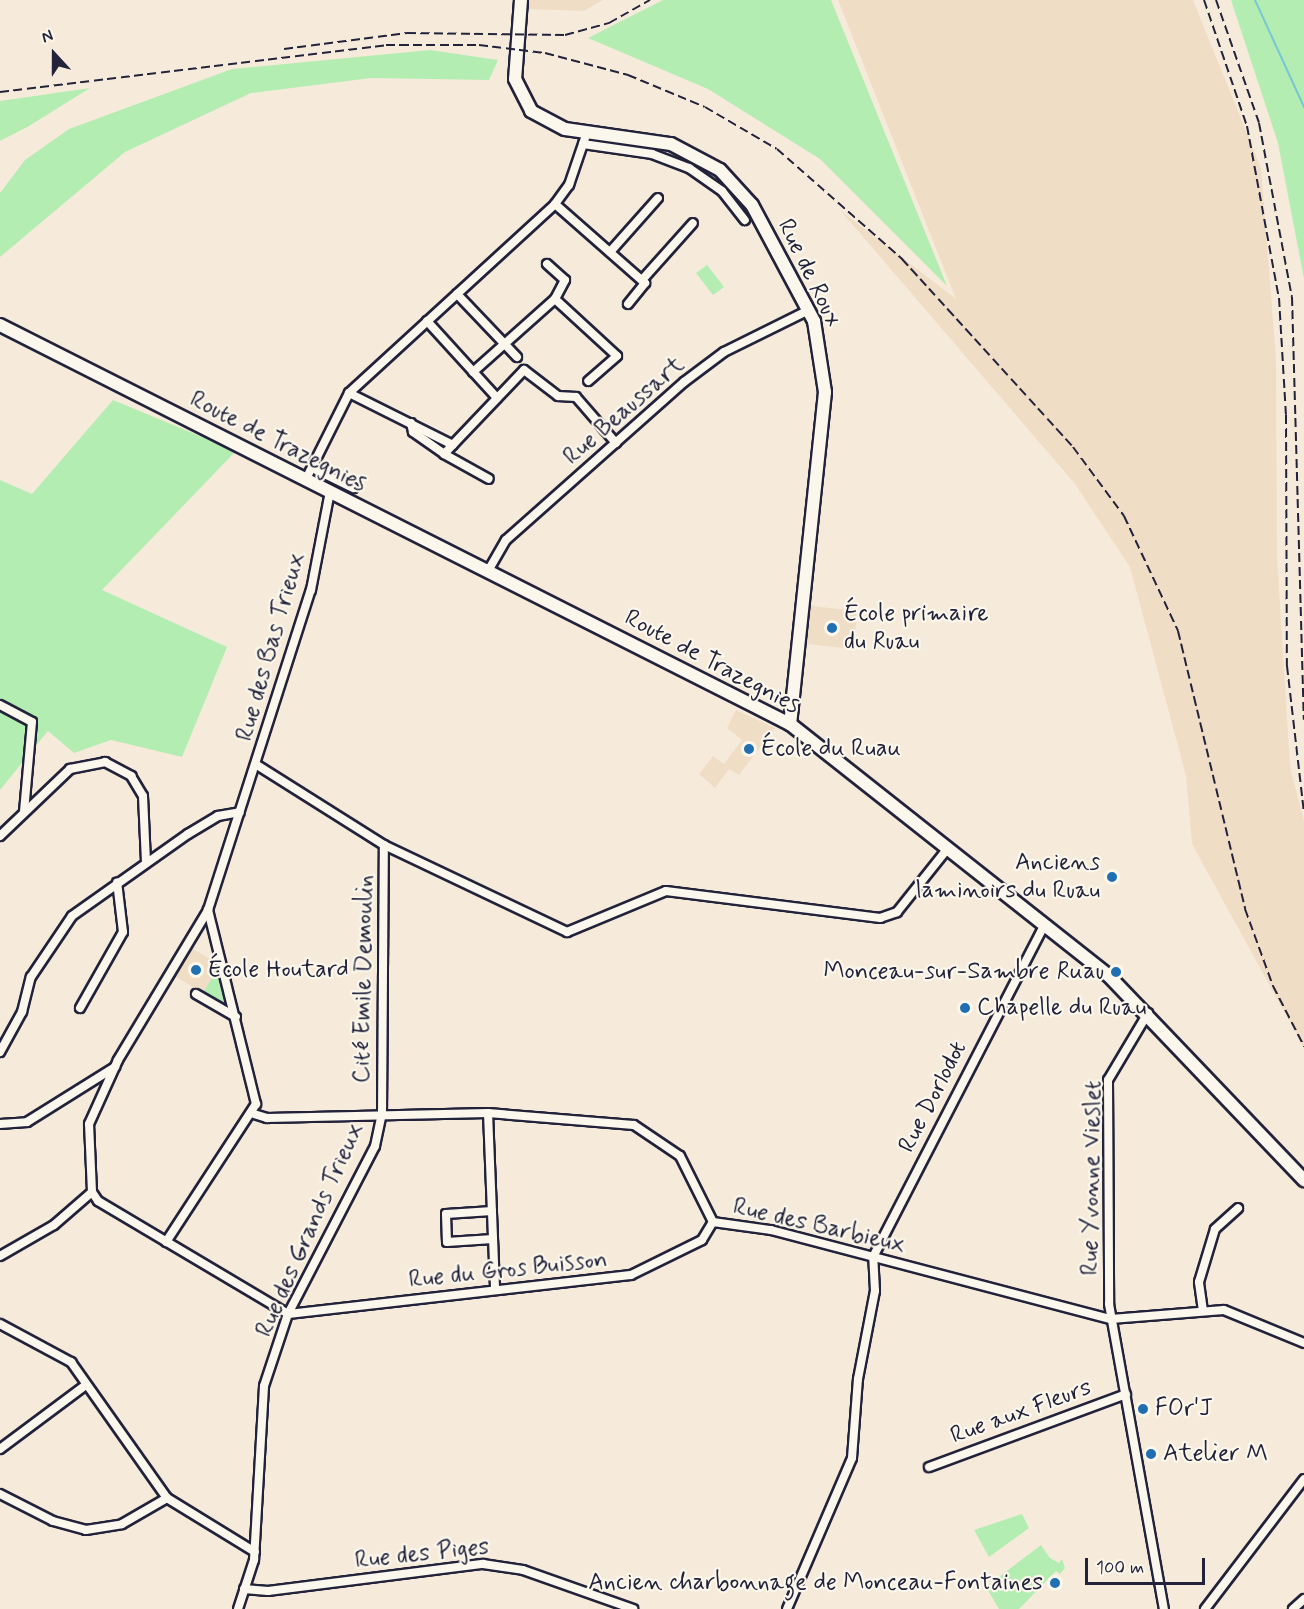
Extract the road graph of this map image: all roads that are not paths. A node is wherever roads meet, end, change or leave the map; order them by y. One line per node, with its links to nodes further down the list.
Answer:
1 (521, 0): 2 (main road, Rue de Roux)
2 (585, 138): 4 (street); 5 (street, Rue de Roux); 13 (main road, Rue de Roux)
3 (658, 198): 7 (street)
4 (555, 204): 7 (street); 10 (street)
5 (745, 220)
6 (693, 223): 9 (street)
7 (610, 252): 9 (street)
8 (547, 264): 11 (street)
9 (642, 280): 12 (street)
10 (457, 294): 14 (street); 16 (street)
11 (555, 299): 16 (street); 19 (street)
12 (628, 304)
13 (809, 310): 23 (street, Rue Beaussart); 32 (main road, Rue de Roux)
14 (427, 321): 18 (street); 20 (street)
15 (0, 325): 26 (main road, Route de Trazegnies)
16 (504, 344): 17 (street); 18 (street)
17 (517, 357)
18 (473, 372): 21 (street)
19 (588, 381)
20 (349, 393): 22 (street); 26 (street)
21 (497, 398): 23 (street); 24 (street)
22 (411, 423): 24 (street); 25 (street)
23 (616, 442): 30 (street, Rue Beaussart)
24 (453, 445): 25 (street)
25 (444, 454): 27 (street)
26 (309, 473): 28 (street); 29 (main road, Route de Trazegnies)
27 (489, 479)
28 (353, 488)
29 (330, 491): 30 (main road, Route de Trazegnies); 33 (street, Rue des Bas Trieux)
30 (488, 571): 32 (main road, Route de Trazegnies)
31 (0, 705): 34 (street)
32 (790, 724): 38 (main road, Route de Trazegnies)
33 (257, 765): 35 (street, Rue des Bas Trieux); 37 (street)
34 (24, 811): 36 (street); 39 (street)
35 (240, 812): 39 (street); 41 (street, Rue des Bas Trieux)
36 (0, 836)
37 (384, 845): 38 (street); 53 (street, Cité Emile Demoulin)
38 (948, 848): 42 (main road, Route de Trazegnies)
39 (146, 862): 40 (street)
40 (117, 882): 44 (street); 48 (street)
41 (208, 910): 46 (street); 50 (street, Rue des Bas Trieux)
42 (1045, 924): 45 (main road, Route de Trazegnies); 63 (street, Rue Dorlodot)
43 (196, 994): 46 (street)
44 (80, 1008)
45 (1149, 1013): 55 (main road, Route de Trazegnies); 67 (street, Rue Yvonne Vieslet)
46 (236, 1017): 52 (street)
47 (0, 1031): 48 (street)
48 (11, 1034): 49 (street)
49 (0, 1052)
50 (115, 1067): 54 (street); 56 (street, Rue des Bas Trieux)
51 (488, 1113): 53 (street, Rue des Barbieux); 58 (street); 59 (street, Rue des Barbieux)
52 (254, 1114): 53 (street, Rue des Barbieux); 61 (street)
53 (382, 1114): 66 (street, Rue des Grands Trieux)
54 (0, 1124)
55 (1304, 1180)
56 (92, 1192): 61 (street); 62 (street)
57 (1238, 1209): 65 (street)
58 (492, 1211): 60 (street); 60 (street)
59 (713, 1222): 63 (street, Rue des Barbieux); 64 (street, Rue du Gros Buisson)
60 (493, 1239): 64 (street)
61 (166, 1242): 66 (street)
62 (0, 1256)
63 (873, 1257): 67 (street, Rue des Barbieux); 82 (street)
64 (495, 1290): 66 (street, Rue du Gros Buisson)
65 (1203, 1311): 67 (street, Rue des Barbieux); 69 (street, Rue des Barbieux)
66 (288, 1314): 77 (street, Rue des Grands Trieux)
67 (1111, 1318): 71 (street, Rue Yvonne Vieslet)
68 (0, 1324): 70 (street)
69 (1304, 1344)
70 (86, 1384): 72 (street); 76 (street)
71 (1126, 1394): 73 (street, Rue aux Fleurs); 83 (street, Rue Yvonne Vieslet)
72 (0, 1449)
73 (929, 1467)
74 (1304, 1479): 84 (street)
75 (0, 1494): 76 (street)
76 (167, 1498): 77 (street)
77 (255, 1552): 78 (street, Rue des Grands Trieux)
78 (244, 1589): 80 (street, Rue des Grands Trieux); 81 (street, Rue des Piges)
79 (1304, 1599): 85 (street)
80 (238, 1609)
81 (633, 1609)
82 (787, 1609)
83 (1164, 1609)
84 (1205, 1609)
85 (1293, 1609)

